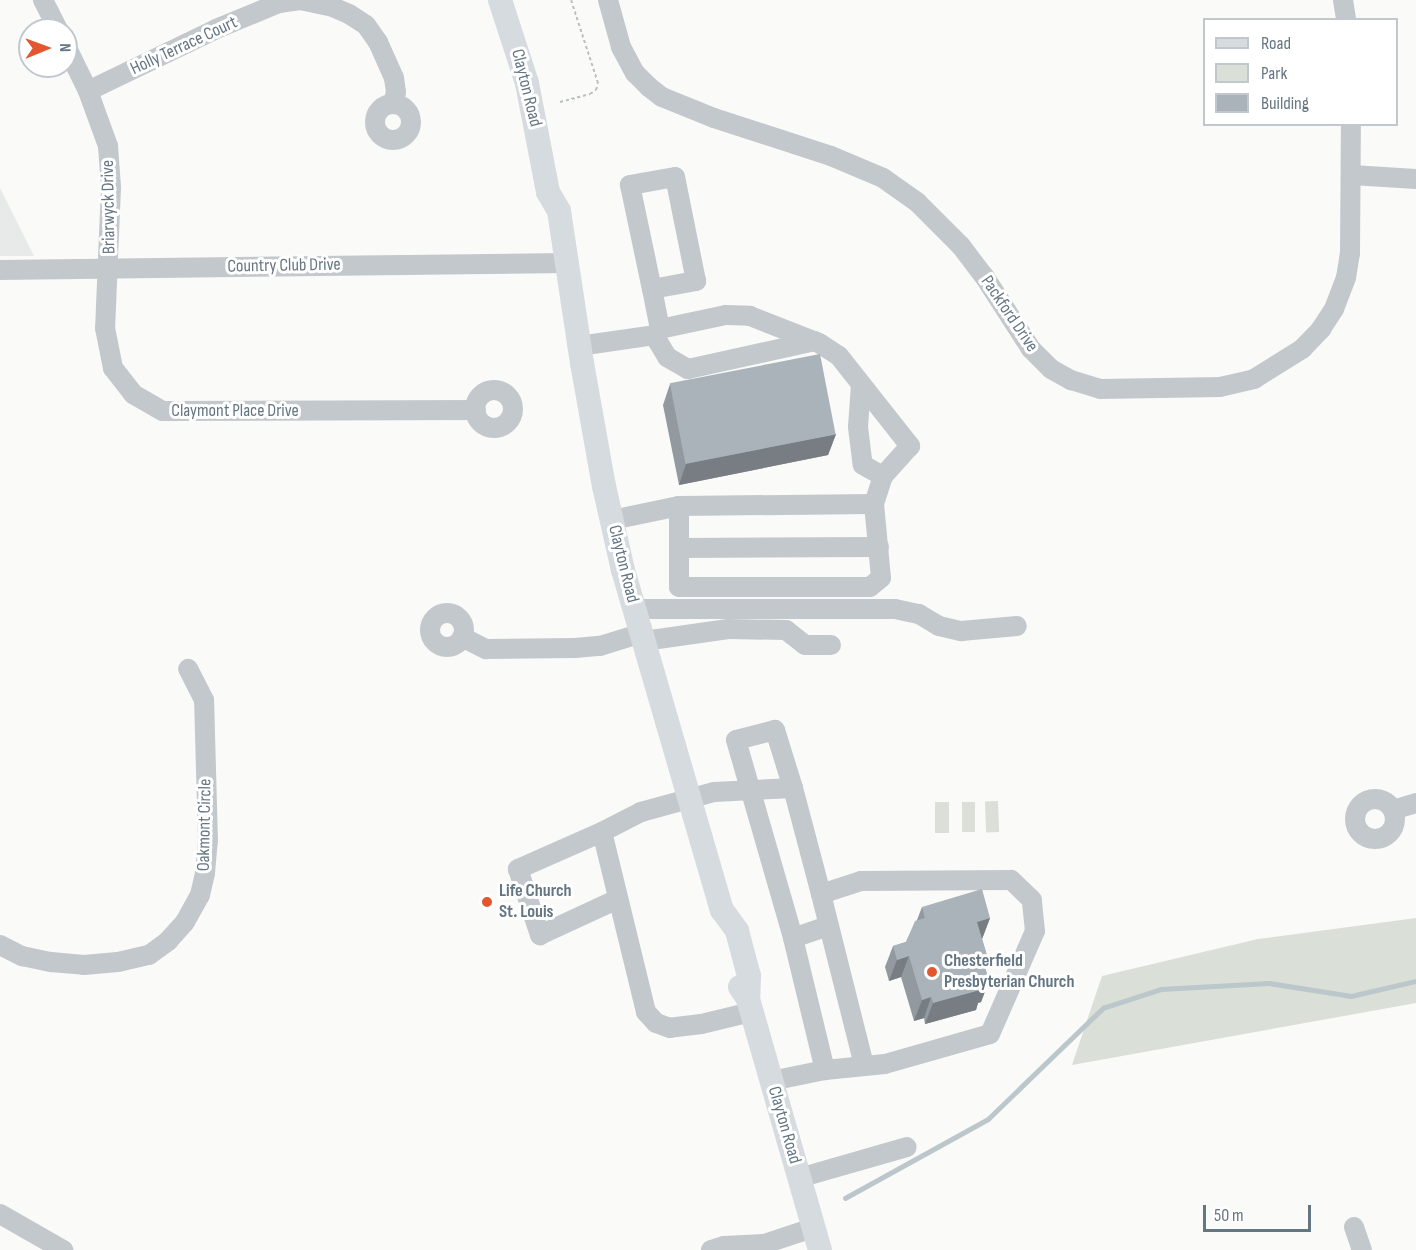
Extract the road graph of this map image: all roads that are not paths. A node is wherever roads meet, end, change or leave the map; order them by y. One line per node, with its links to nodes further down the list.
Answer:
1 (43, 0): 8 (street)
2 (500, 0): 16 (main road, Clayton Road)
3 (517, 0): 16 (main road, Clayton Road)
4 (608, 0): 14 (street, Packford Drive)
5 (1344, 0): 9 (street)
6 (317, 1): 7 (street, Holly Terrace Court); 11 (street, Holly Terrace Court)
7 (351, 7): 12 (street, Holly Terrace Court)
8 (52, 18)
9 (1346, 18)
10 (78, 71): 11 (street, Briarwyck Drive)
11 (88, 91): 18 (street, Briarwyck Drive)
12 (393, 104)
13 (1351, 126): 14 (street, Packford Drive)
14 (1352, 175): 15 (street)
15 (1416, 179)
16 (559, 211): 17 (main road, Clayton Road)
17 (568, 263): 18 (street, Country Club Drive); 23 (main road, Clayton Road)
18 (110, 268): 19 (street, Country Club Drive); 25 (street, Claymont Place Drive)
19 (1, 269)
20 (652, 289): 20 (street); 21 (street)
21 (657, 332): 22 (street); 22 (street); 23 (street)
22 (815, 341): 24 (street)
23 (579, 345): 29 (main road, Clayton Road)
24 (861, 385): 26 (street); 26 (street)
25 (476, 410)
26 (883, 476): 27 (street)
27 (874, 504): 28 (street); 30 (street)
28 (679, 507): 29 (street); 31 (street)
29 (612, 520): 32 (main road, Clayton Road)
30 (879, 547): 31 (street); 31 (street)
31 (679, 548)
32 (635, 609): 33 (street); 35 (main road, Clayton Road)
33 (1017, 626)
34 (462, 637): 35 (street)
35 (643, 637): 36 (street); 40 (main road, Clayton Road)
36 (831, 645)
37 (188, 669): 48 (street, Oakmont Circle)
38 (793, 788): 39 (street); 39 (street); 44 (street)
39 (749, 790): 40 (street); 47 (street)
40 (690, 799): 43 (street); 49 (main road, Clayton Road)
41 (1416, 802): 42 (street)
42 (1393, 810)
43 (602, 832): 45 (street); 45 (street)
44 (821, 894): 46 (street); 50 (street)
45 (618, 899): 49 (street)
46 (828, 926): 47 (street); 50 (street)
47 (793, 938): 51 (street)
48 (0, 945)
49 (750, 1005): 52 (main road, Clayton Road)
50 (864, 1065): 51 (street)
51 (825, 1070): 52 (street)
52 (771, 1081): 54 (main road, Clayton Road)
53 (907, 1147): 54 (street)
54 (799, 1178): 57 (main road, Clayton Road)
55 (0, 1214): 58 (street)
56 (1353, 1227): 60 (street)
57 (817, 1239): 59 (street)
58 (63, 1250)
59 (711, 1250)
60 (1362, 1250)

